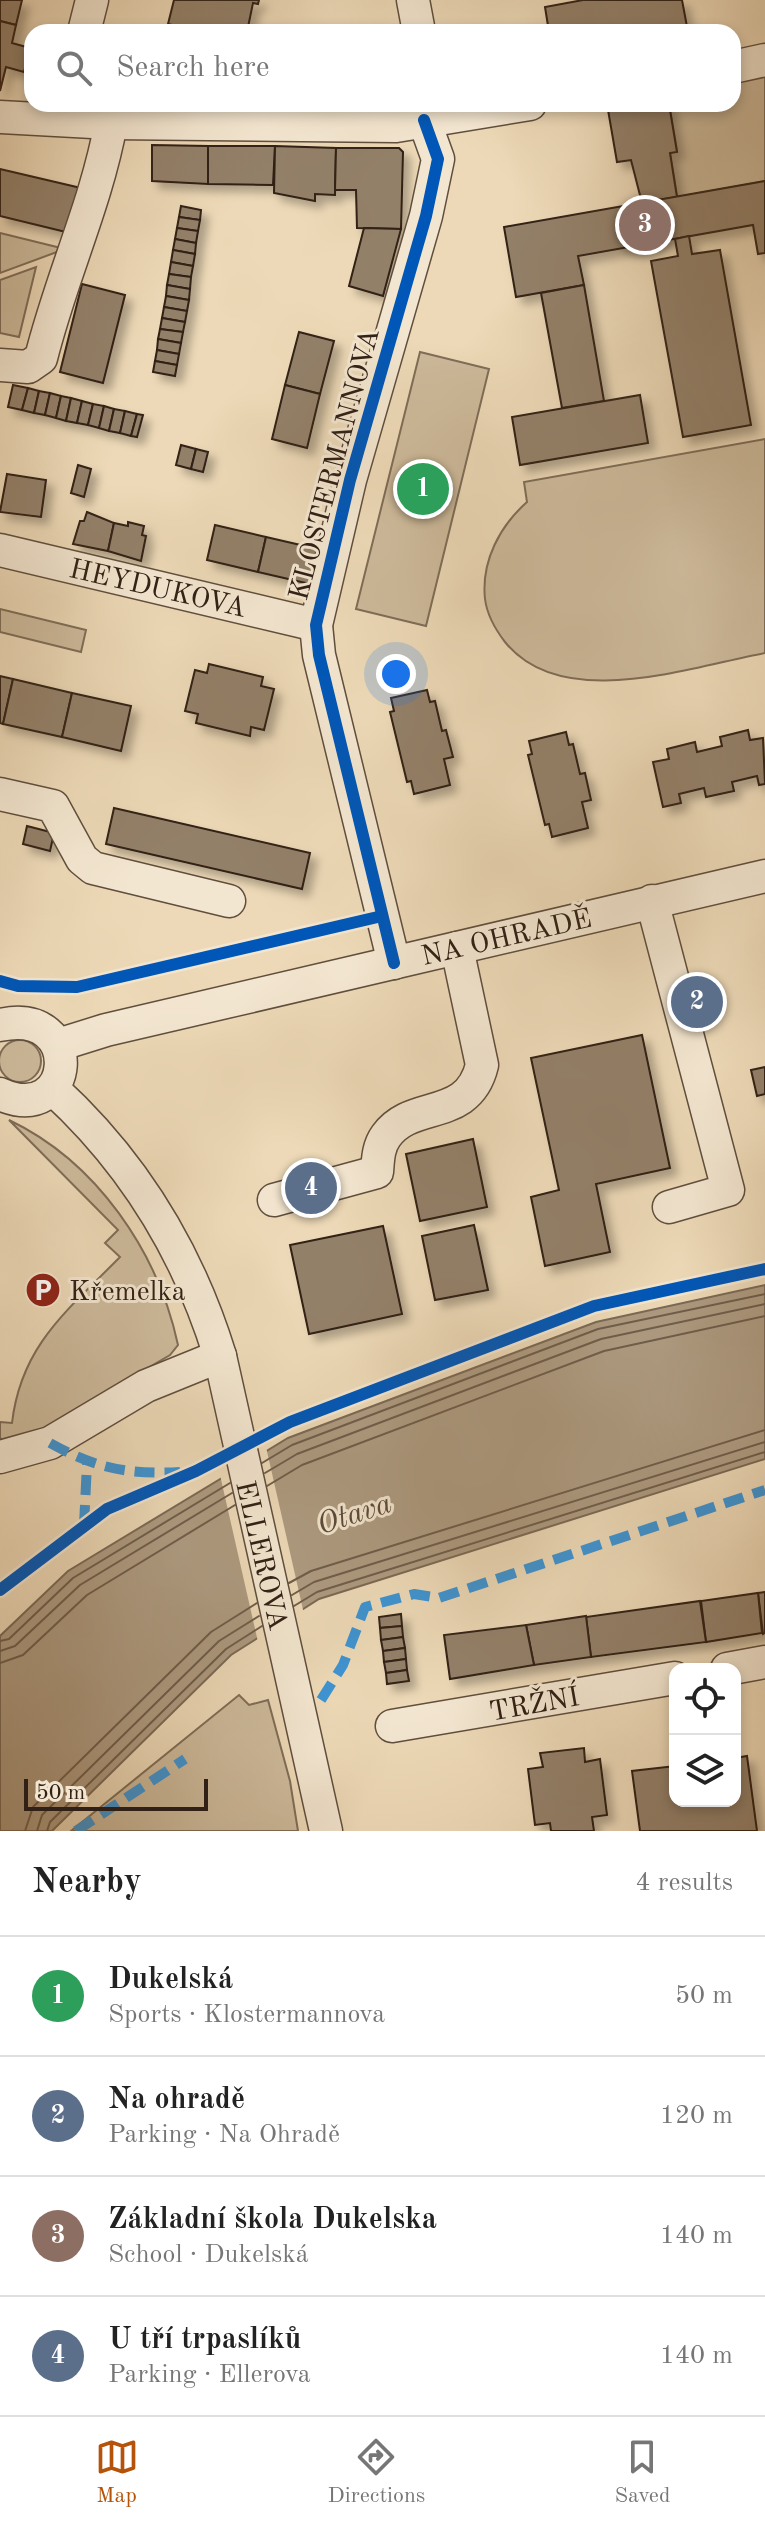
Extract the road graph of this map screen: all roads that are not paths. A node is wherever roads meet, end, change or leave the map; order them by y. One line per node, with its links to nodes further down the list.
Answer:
1 (92, 0): 3 (street)
2 (413, 0): 4 (street)
3 (86, 24)
4 (418, 24)
5 (765, 60): 6 (street)
6 (741, 65)
7 (64, 112): 9 (street); 10 (street)
8 (425, 112): 10 (street); 13 (street, KLOSTERMANNOVA)
9 (0, 117)
10 (111, 123): 11 (street)
11 (0, 365)
12 (0, 550): 13 (street, HEYDUKOVA)
13 (316, 625): 19 (street, KLOSTERMANNOVA)
14 (0, 794): 16 (street)
15 (765, 876): 17 (street, NA OHRADĚ)
16 (229, 901)
17 (652, 901): 18 (street, NA OHRADĚ); 25 (street)
18 (457, 948): 19 (street, NA OHRADĚ); 24 (street)
19 (394, 963): 21 (street, NA OHRADĚ)
20 (0, 1025): 21 (street)
21 (58, 1045): 22 (street)
22 (53, 1089): 23 (street); 26 (street, ELLEROVA)
23 (0, 1094)
24 (274, 1200)
25 (669, 1207)
26 (220, 1356): 27 (street); 32 (street, ELLEROVA)
27 (0, 1457)
28 (765, 1662): 29 (street)
29 (741, 1666)
30 (669, 1679): 31 (street, TRŽNÍ)
31 (392, 1726)
32 (326, 1831)

